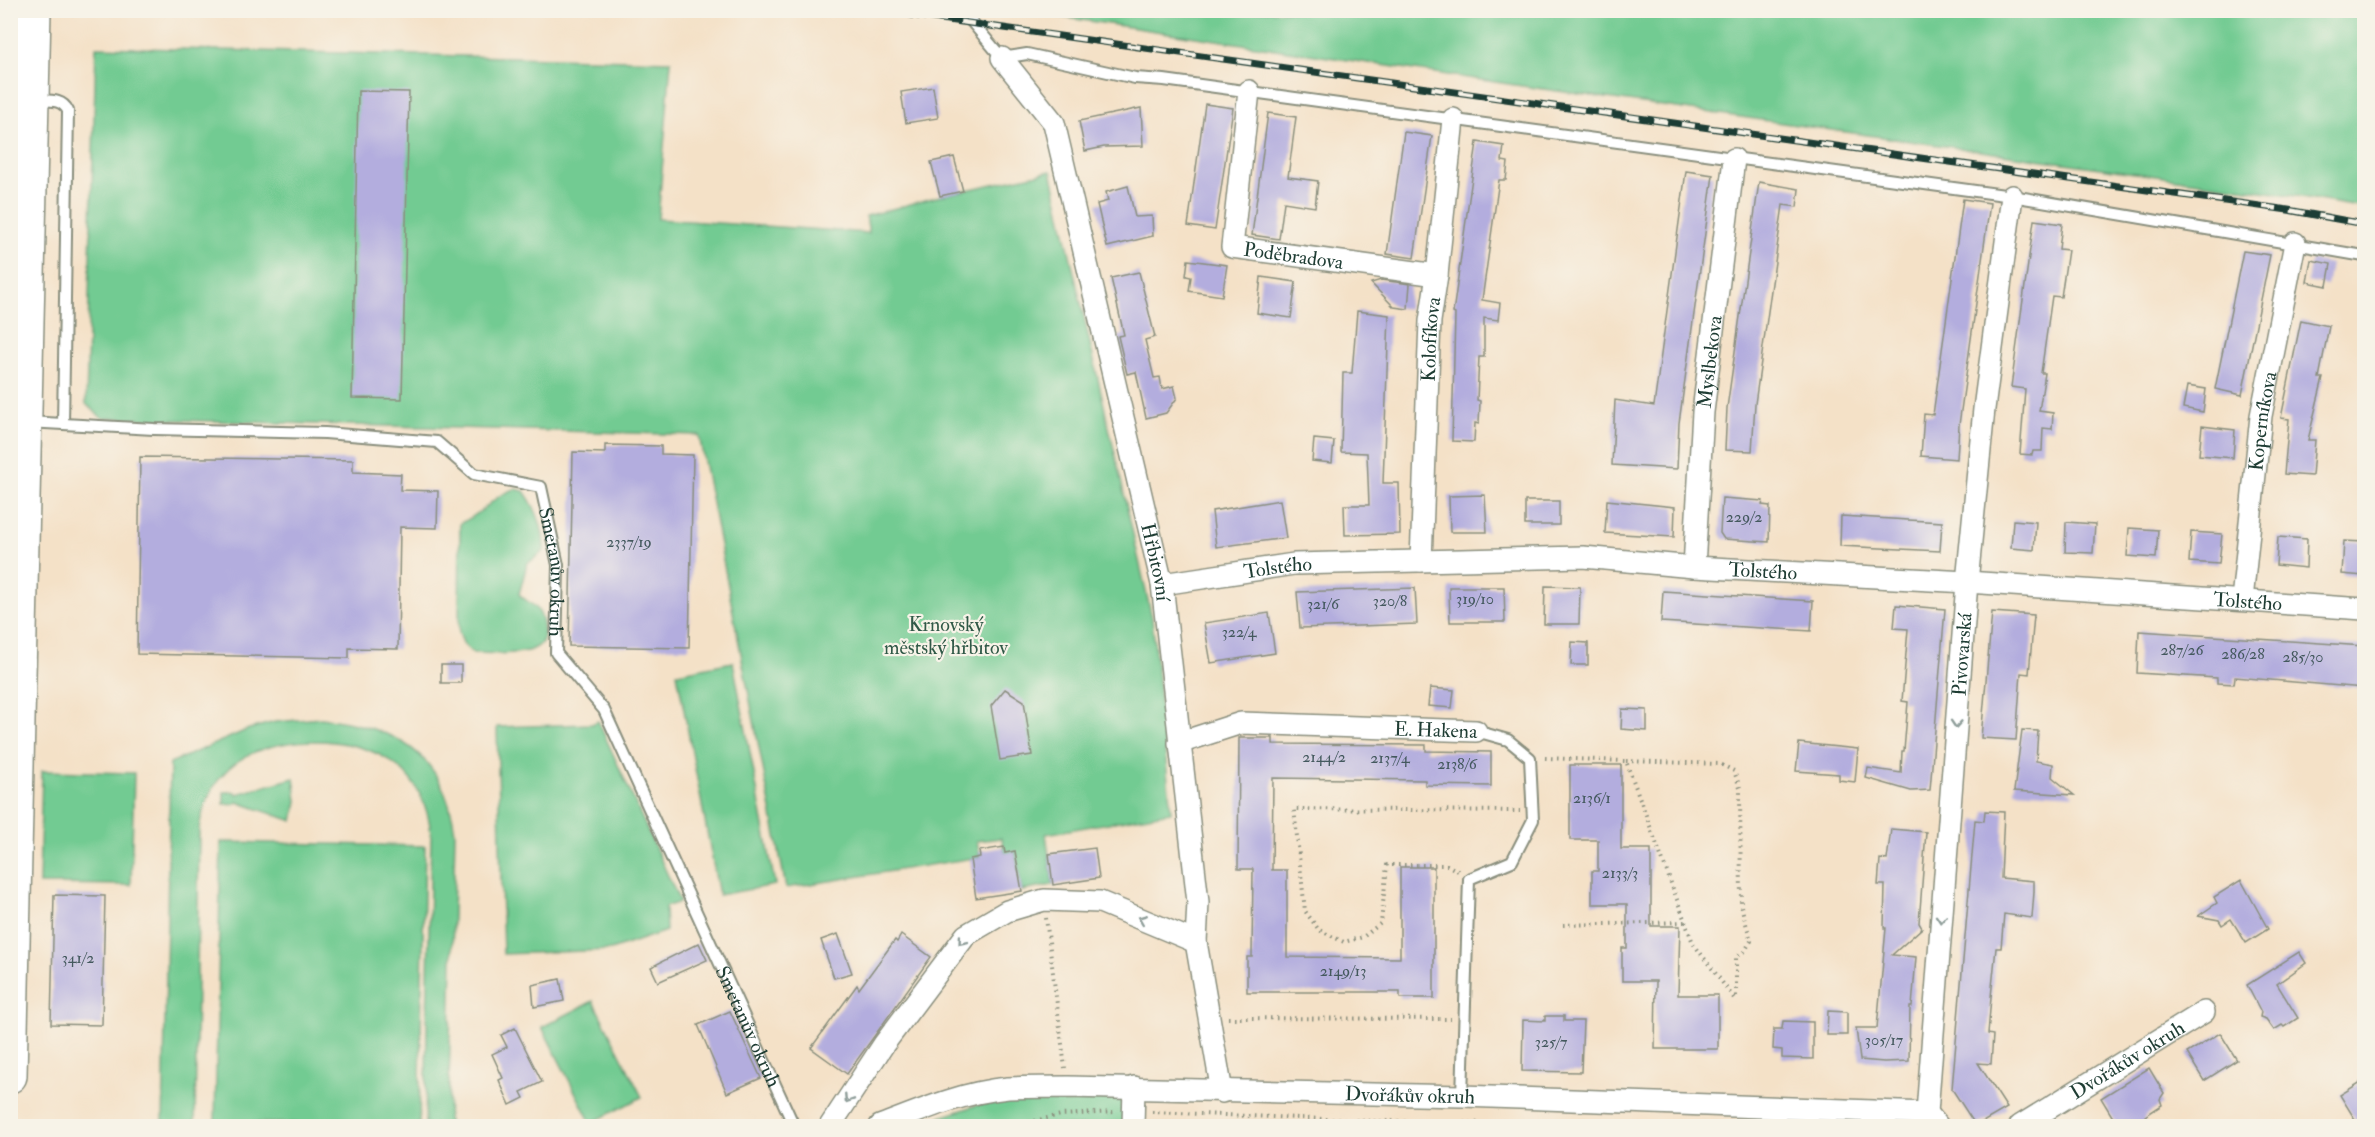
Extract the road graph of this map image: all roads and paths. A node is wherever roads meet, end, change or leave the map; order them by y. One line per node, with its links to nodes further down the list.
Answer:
1 (962, 10): 3 (lane)
2 (26, 30): 5 (main road)
3 (1002, 58): 4 (lane); 17 (street, Hřbitovní)
4 (1249, 91): 6 (lane); 11 (street, Poděbradova)
5 (32, 100): 12 (main road); 13 (lane)
6 (1453, 119): 7 (lane); 11 (street, Kolofíkova)
7 (1734, 159): 8 (lane); 15 (street, Myslbekova)
8 (2012, 196): 9 (lane); 16 (street, Pivovarská)
9 (2295, 243): 10 (lane); 18 (street, Koperníkova)
10 (2364, 256)
11 (1437, 275): 14 (street, Kolofíkova)
12 (24, 422): 13 (lane, Smetanův okruh); 20 (main road)
13 (63, 424): 42 (lane, Smetanův okruh)
14 (1421, 561): 15 (street, Tolstého); 17 (street, Tolstého)
15 (1694, 567): 16 (street, Tolstého)
16 (1967, 582): 18 (street, Tolstého); 41 (street, Pivovarská, one-way to 41)
17 (1161, 584): 22 (street, Hřbitovní)
18 (2242, 600): 19 (street, Tolstého)
19 (2364, 609)
20 (14, 715): 26 (main road)
21 (1476, 731): 22 (street, E. Hakena); 23 (lane, E. Hakena)
22 (1179, 743): 31 (street, Hřbitovní)
23 (1530, 758): 24 (path); 25 (lane)
24 (1626, 761): 29 (path); 29 (path)
25 (1532, 812): 27 (lane); 27 (path)
26 (12, 873): 35 (main road)
27 (1469, 879): 34 (lane)
28 (1044, 900): 31 (street, one-way to 28); 36 (path); 43 (street, one-way to 43)
29 (1685, 922): 30 (path)
30 (1563, 925)
31 (1196, 942): 33 (street, Hřbitovní)
32 (2204, 1012): 47 (street, Dvořákův okruh)
33 (1209, 1018): 34 (path); 38 (street, Hřbitovní)
34 (1465, 1019): 39 (lane)
35 (10, 1076)
36 (1068, 1087): 37 (street, Dvořákův okruh); 44 (street, Dvořákův okruh)
37 (1134, 1087): 38 (street, Dvořákův okruh); 40 (street)
38 (1222, 1092): 39 (street, Dvořákův okruh)
39 (1462, 1096): 41 (street, Dvořákův okruh)
40 (1133, 1119): 45 (path); 46 (path)
41 (1933, 1120)
42 (794, 1126)
43 (830, 1126)
44 (880, 1126)
45 (1011, 1126)
46 (1654, 1126)
47 (2020, 1126)

